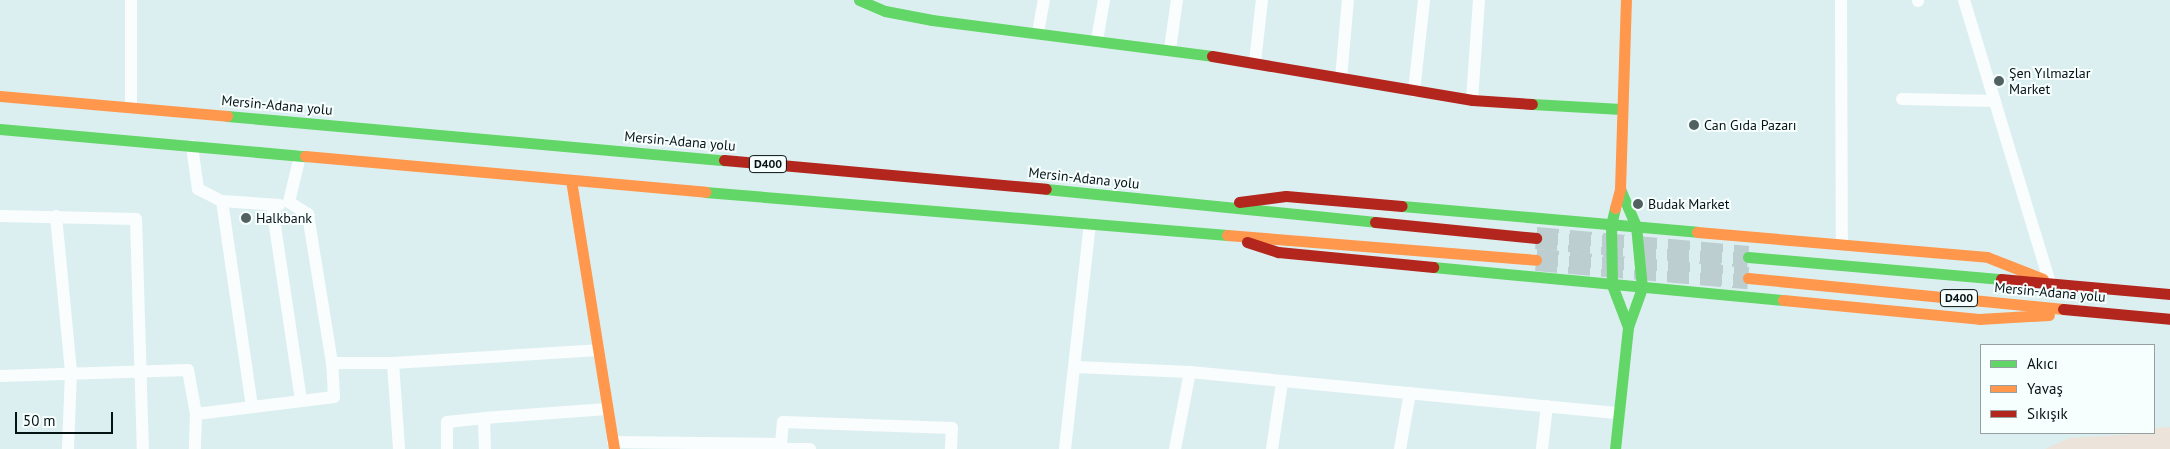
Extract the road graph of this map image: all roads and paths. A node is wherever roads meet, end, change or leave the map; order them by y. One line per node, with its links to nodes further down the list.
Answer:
1 (131, 0): 24 (street)
2 (859, 0): 13 (main road)
3 (1044, 0): 14 (street)
4 (1104, 0): 15 (street)
5 (1177, 0): 16 (street)
6 (1262, 0): 17 (street)
7 (1348, 0): 18 (street)
8 (1424, 0): 19 (street)
9 (1479, 0): 22 (street)
10 (1626, 0): 25 (main road)
11 (1841, 0): 42 (street)
12 (1964, 0): 23 (street)
13 (873, 3): 14 (main road)
14 (1038, 33): 15 (main road)
15 (1097, 40): 16 (main road)
16 (1170, 49): 17 (main road)
17 (1255, 62): 18 (main road)
18 (1341, 78): 19 (main road)
19 (1414, 91): 22 (main road)
20 (0, 96): 24 (main road, Mersin-Adana yolu / D400)
21 (1902, 99): 23 (street)
22 (1472, 100): 25 (main road)
23 (1994, 102): 46 (street)
24 (131, 107): 34 (main road, Mersin-Adana yolu / D400)
25 (1620, 109): 30 (main road)
26 (0, 129): 27 (main road, D400)
27 (192, 146): 28 (main road, D400); 31 (street)
28 (300, 156): 29 (main road, D400); 32 (street)
29 (572, 180): 37 (main road, D400); 53 (main road)
30 (1620, 189): 38 (main road); 39 (main road)
31 (222, 201): 33 (street); 65 (street)
32 (289, 202): 33 (street); 54 (street)
33 (272, 206): 63 (street)
34 (1208, 206): 38 (main road); 41 (main road, Mersin-Adana yolu / D400)
35 (0, 216): 36 (street)
36 (56, 216): 58 (street); 59 (street)
37 (1090, 224): 40 (main road, D400); 56 (street)
38 (1611, 225): 39 (main road); 47 (main road)
39 (1636, 226): 42 (main road); 48 (main road)
40 (1218, 232): 44 (main road, D400); 47 (main road)
41 (1536, 238)
42 (1842, 244): 46 (main road)
43 (1748, 257): 46 (main road, Mersin-Adana yolu / D400)
44 (1536, 260)
45 (1748, 278): 50 (main road, Mersin-Adana yolu / D400)
46 (2050, 283): 49 (main road, Mersin-Adana yolu / D400)
47 (1612, 285): 48 (main road); 52 (main road)
48 (1642, 288): 50 (main road); 52 (main road)
49 (2170, 294)
50 (2100, 311): 51 (main road, Mersin-Adana yolu / D400)
51 (2170, 319)
52 (1628, 327): 67 (main road)
53 (598, 350): 55 (street); 66 (main road)
54 (332, 363): 55 (street); 63 (street)
55 (393, 363): 75 (street)
56 (1075, 367): 57 (street); 80 (street)
57 (1190, 372): 61 (street); 81 (street)
58 (71, 373): 59 (street); 60 (street); 72 (street)
59 (141, 373): 68 (street); 73 (street)
60 (0, 376)
61 (1282, 382): 62 (street); 82 (street)
62 (1410, 393): 64 (street); 83 (street)
63 (301, 399): 65 (street)
64 (1547, 406): 67 (street); 84 (street)
65 (252, 408): 68 (street)
66 (608, 409): 69 (street); 70 (main road)
67 (1619, 413): 85 (main road)
68 (196, 414): 74 (street)
69 (484, 418): 76 (street); 77 (street)
70 (613, 445): 71 (street)
71 (781, 447): 78 (street); 79 (street)
72 (68, 449)
73 (143, 449)
74 (195, 449)
75 (399, 449)
76 (447, 449)
77 (485, 449)
78 (810, 449)
79 (951, 449)
80 (1065, 449)
81 (1175, 449)
82 (1272, 449)
83 (1400, 449)
84 (1542, 449)
85 (1615, 449)

